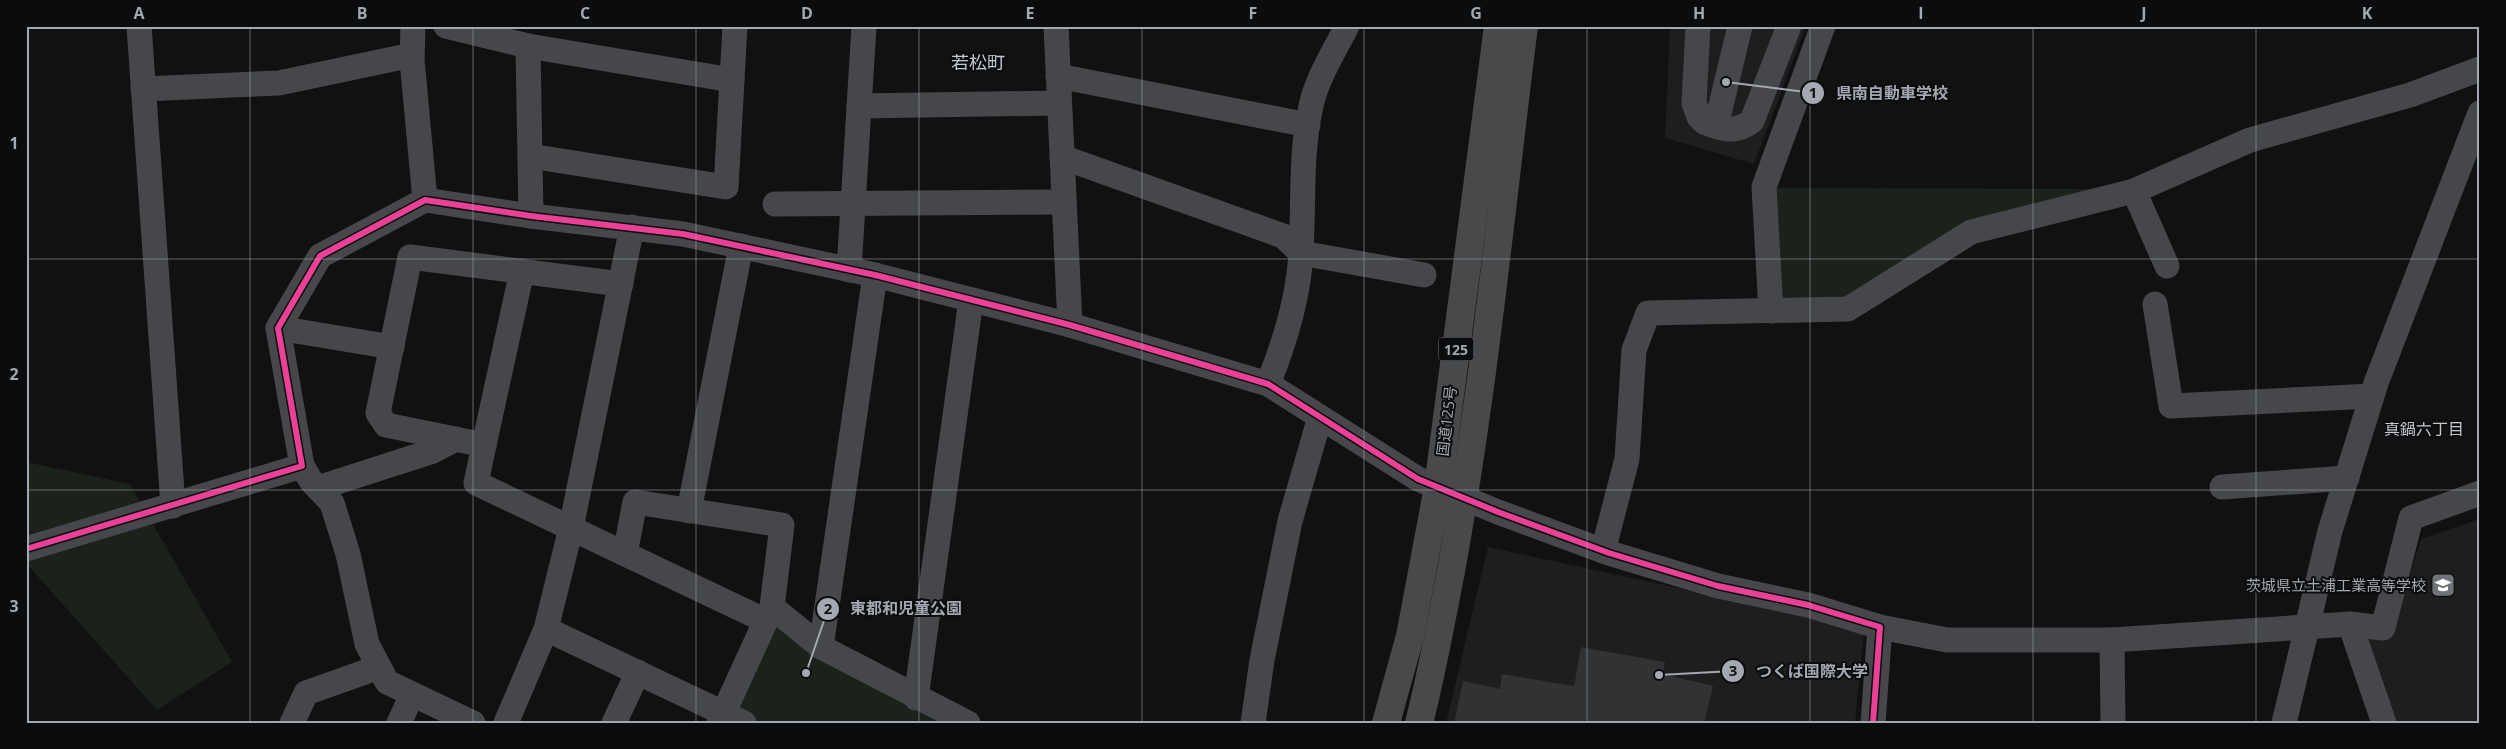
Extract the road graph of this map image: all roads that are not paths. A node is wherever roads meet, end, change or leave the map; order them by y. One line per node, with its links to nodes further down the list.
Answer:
1 (139, 26): 21 (street)
2 (413, 26): 17 (street)
3 (446, 26): 16 (street)
4 (735, 26): 20 (street)
5 (864, 26): 23 (street)
6 (1056, 26): 19 (street)
7 (1348, 26): 25 (street)
8 (1487, 26): 34 (highway, 125)
9 (1498, 26): 34 (highway, 国道125号 / 125)
10 (1524, 26): 37 (highway, 国道125号 / 125)
11 (1536, 26): 37 (highway, 125)
12 (1698, 26): 26 (street)
13 (1740, 26): 26 (street)
14 (1789, 26): 26 (street)
15 (1823, 26): 48 (street)
16 (540, 40): 20 (street); 27 (street)
17 (412, 55): 21 (street); 30 (street)
18 (2480, 69): 29 (street)
19 (1058, 76): 22 (street); 25 (street)
20 (732, 80): 27 (street)
21 (143, 89): 64 (street)
22 (1059, 104): 23 (street); 28 (street)
23 (859, 106): 33 (street)
24 (2480, 113): 53 (street)
25 (1308, 125): 39 (street)
26 (1716, 126)
27 (530, 156): 35 (street)
28 (1062, 157): 31 (street); 39 (street)
29 (2134, 191): 40 (street); 48 (street)
30 (425, 200): 35 (street); 50 (street)
31 (1064, 202): 33 (street); 49 (street)
32 (775, 204): 33 (street)
33 (853, 204): 41 (street)
34 (1473, 211): 59 (highway, 国道125号 / 125)
35 (531, 216): 36 (street)
36 (632, 227): 38 (street); 45 (street)
37 (1498, 233): 63 (highway, 国道125号 / 125)
38 (741, 246): 41 (street); 65 (street)
39 (1301, 253): 44 (street); 52 (street)
40 (2167, 266)
41 (849, 270): 43 (street)
42 (522, 272): 45 (street); 51 (street); 56 (street)
43 (875, 275): 46 (street); 76 (street)
44 (1424, 275)
45 (621, 284): 66 (street)
46 (971, 300): 49 (street); 80 (street)
47 (2155, 304): 53 (street)
48 (1771, 311): 68 (street)
49 (1070, 325): 52 (street)
50 (278, 328): 51 (street); 57 (street)
51 (392, 347): 55 (street)
52 (1268, 384): 54 (street)
53 (2372, 396): 58 (street)
54 (1320, 417): 59 (street); 88 (street)
55 (456, 439): 56 (street); 61 (street)
56 (484, 445): 66 (street)
57 (302, 466): 61 (street); 64 (street)
58 (2347, 478): 60 (street); 72 (street)
59 (1438, 487): 63 (street); 89 (highway, 国道125号 / 125)
60 (2222, 487)
61 (318, 488): 77 (street)
62 (2480, 493): 71 (street)
63 (1464, 498): 68 (street); 90 (highway, 国道125号 / 125)
64 (173, 506): 67 (street)
65 (689, 511): 69 (street); 70 (street)
66 (571, 528): 69 (street); 74 (street)
67 (26, 550)
68 (1603, 551): 73 (street)
69 (624, 554): 70 (street)
70 (769, 614): 76 (street); 81 (street)
71 (2350, 624): 72 (street); 94 (street)
72 (2308, 626): 75 (street); 93 (street)
73 (1880, 627): 75 (street); 91 (street)
74 (546, 629): 78 (street); 85 (street)
75 (2112, 640): 92 (street)
76 (821, 648): 80 (street)
77 (379, 667): 79 (street); 82 (street)
78 (638, 672): 81 (street); 86 (street)
79 (412, 694): 83 (street); 84 (street)
80 (916, 698): 87 (street)
81 (729, 719)
82 (292, 723)
83 (399, 723)
84 (473, 723)
85 (506, 723)
86 (614, 723)
87 (968, 723)
88 (1254, 723)
89 (1386, 723)
90 (1419, 723)
91 (1873, 723)
92 (2113, 723)
93 (2284, 723)
94 (2384, 723)

